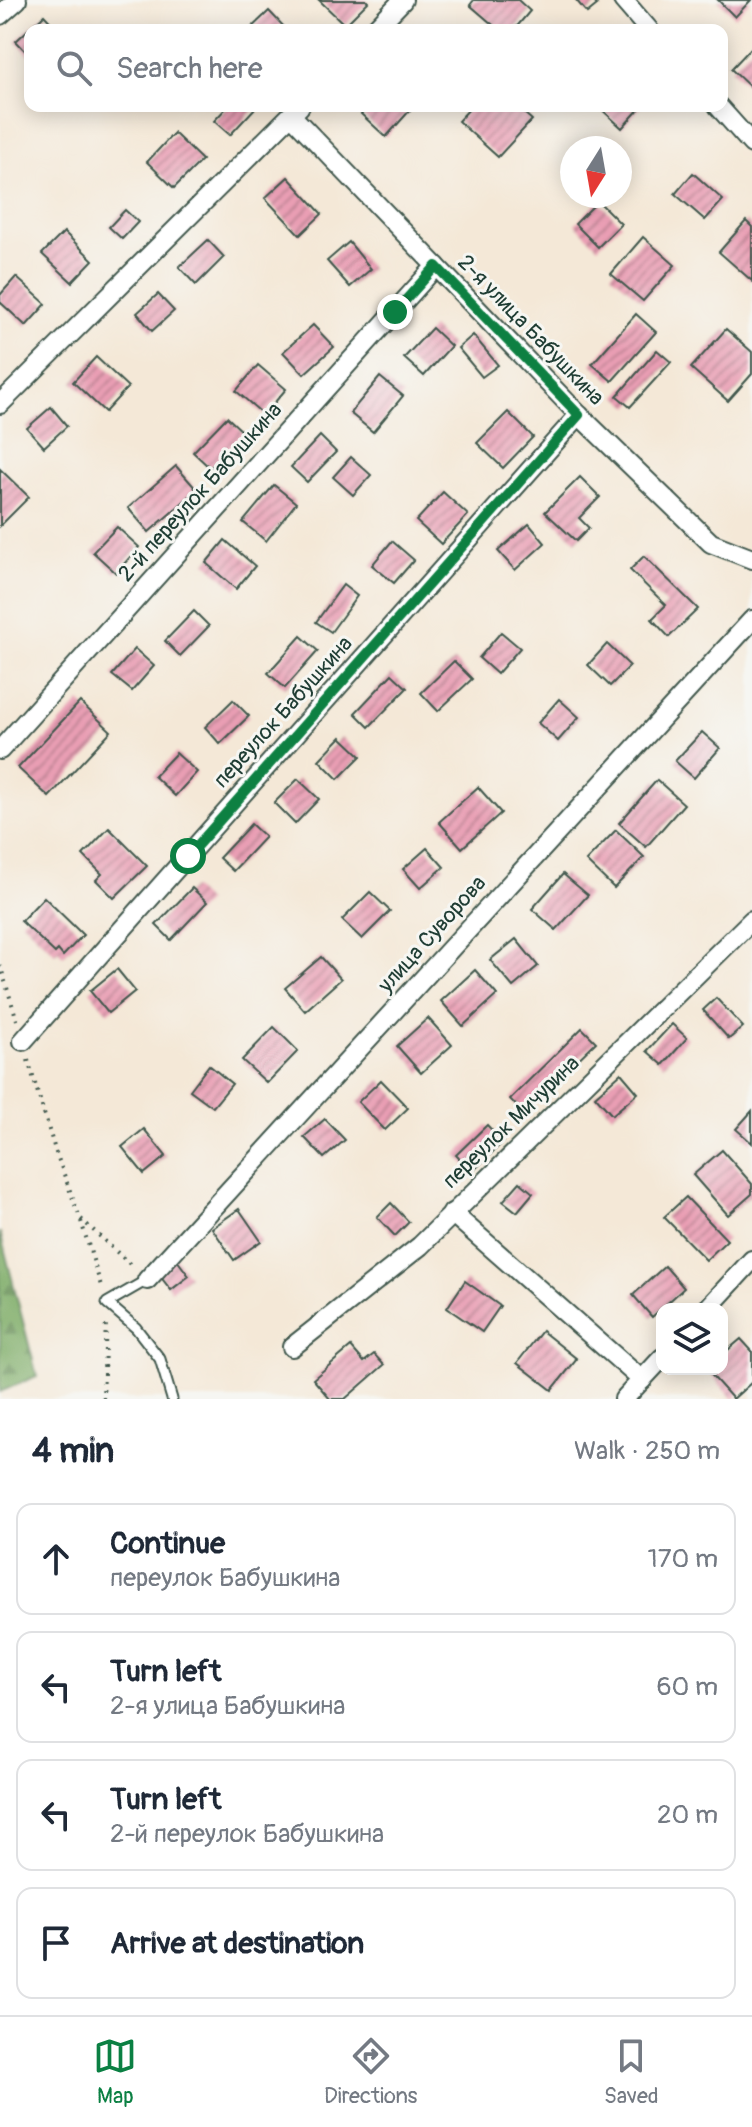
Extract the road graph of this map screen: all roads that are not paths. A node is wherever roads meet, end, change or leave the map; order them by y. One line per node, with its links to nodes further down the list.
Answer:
1 (17, 0): 4 (street)
2 (403, 0): 5 (street)
3 (623, 0): 6 (street)
4 (0, 15)
5 (380, 24)
6 (644, 24)
7 (295, 112): 12 (street)
8 (297, 112): 11 (street, 2-я улица Бабушкина)
9 (723, 112): 10 (street)
10 (752, 144)
11 (436, 266): 13 (street, 2-я улица Бабушкина); 16 (street, 2-й переулок Бабушкина)
12 (0, 404)
13 (579, 415): 14 (street, 2-я улица Бабушкина); 18 (street, переулок Бабушкина)
14 (752, 559)
15 (752, 620): 21 (street, улица Суворова)
16 (0, 750)
17 (752, 920): 19 (street, переулок Мичурина)
18 (23, 1041)
19 (452, 1213): 23 (street, переулок Мичурина); 25 (street)
20 (752, 1260): 22 (street)
21 (147, 1280): 26 (lane)
22 (713, 1303)
23 (292, 1347)
24 (656, 1365): 25 (street)
25 (642, 1380): 27 (street)
26 (172, 1399)
27 (624, 1399)

